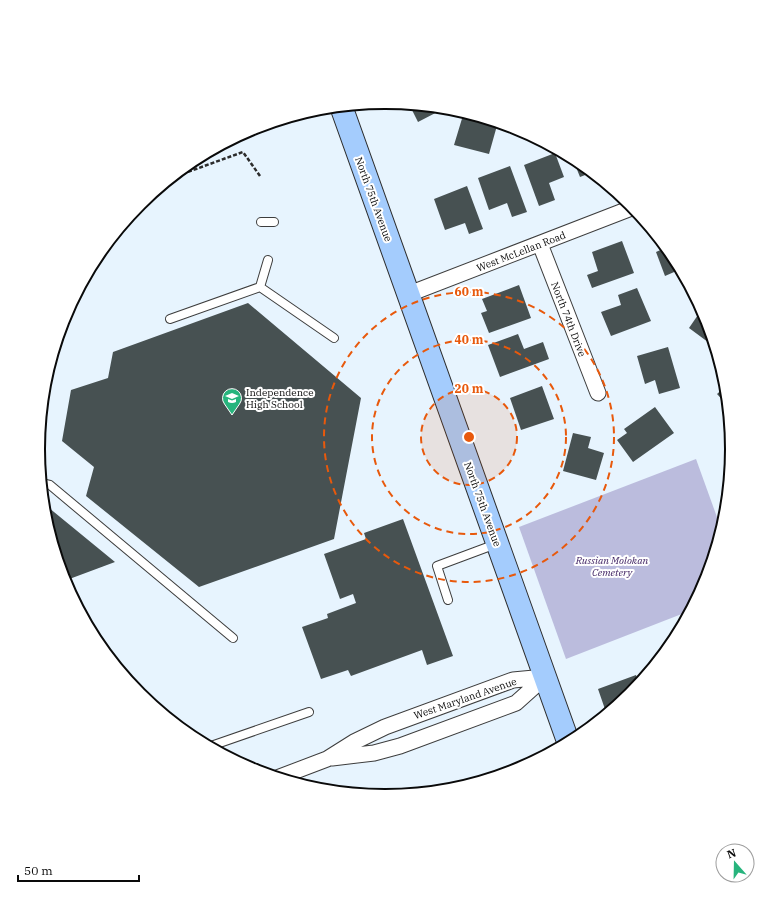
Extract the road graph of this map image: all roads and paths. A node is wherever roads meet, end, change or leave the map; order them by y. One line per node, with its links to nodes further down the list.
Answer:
1 (343, 112): 10 (main road, North 75th Avenue)
2 (188, 172): 3 (path)
3 (260, 176)
4 (627, 210): 7 (street, West McLellan Road)
5 (261, 222): 6 (lane)
6 (274, 222)
7 (540, 244): 10 (street, West McLellan Road); 13 (street, North 74th Drive)
8 (268, 260): 9 (lane)
9 (260, 287): 11 (lane); 12 (lane)
10 (408, 294): 15 (main road, North 75th Avenue)
11 (170, 319)
12 (334, 338)
13 (598, 393)
14 (47, 484): 17 (lane)
15 (497, 543): 16 (lane); 18 (main road, North 75th Avenue)
16 (448, 600)
17 (233, 638)
18 (545, 677): 20 (main road, North 75th Avenue); 22 (street, West Maryland Avenue); 22 (street, West Maryland Avenue)
19 (309, 712): 21 (lane)
20 (567, 738)
21 (216, 744)
22 (327, 759): 23 (street, West Maryland Avenue)
23 (286, 775)

